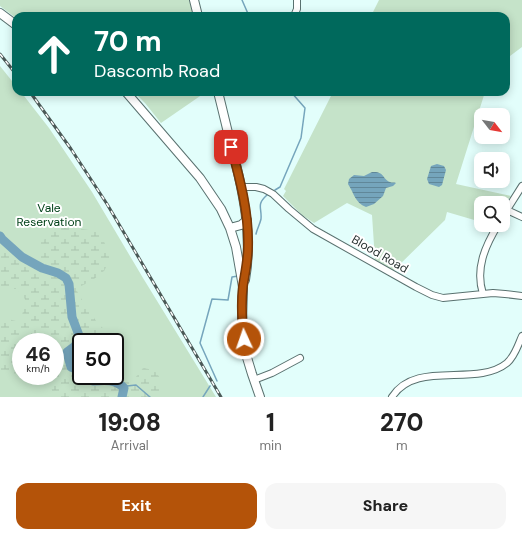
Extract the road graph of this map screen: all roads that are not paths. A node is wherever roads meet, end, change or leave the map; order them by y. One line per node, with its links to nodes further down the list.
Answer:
1 (194, 0): 3 (main road)
2 (297, 0): 4 (street)
3 (197, 12)
4 (296, 12)
5 (0, 13): 6 (main road)
6 (12, 22)
7 (129, 96): 15 (main road)
8 (219, 96): 10 (main road)
9 (522, 186): 11 (street)
10 (242, 187): 14 (main road); 19 (street, Blood Road)
11 (510, 205)
12 (510, 211): 13 (street)
13 (522, 217)
14 (247, 225): 15 (main road); 17 (main road); 18 (main road)
15 (230, 229): 17 (main road)
16 (494, 232): 19 (street)
17 (236, 247): 18 (main road)
18 (243, 287): 23 (main road)
19 (483, 294): 20 (street, Blood Road)
20 (522, 296)
21 (522, 336): 25 (street)
22 (300, 358): 23 (street)
23 (254, 380): 24 (main road)
24 (260, 397)
25 (392, 397)

